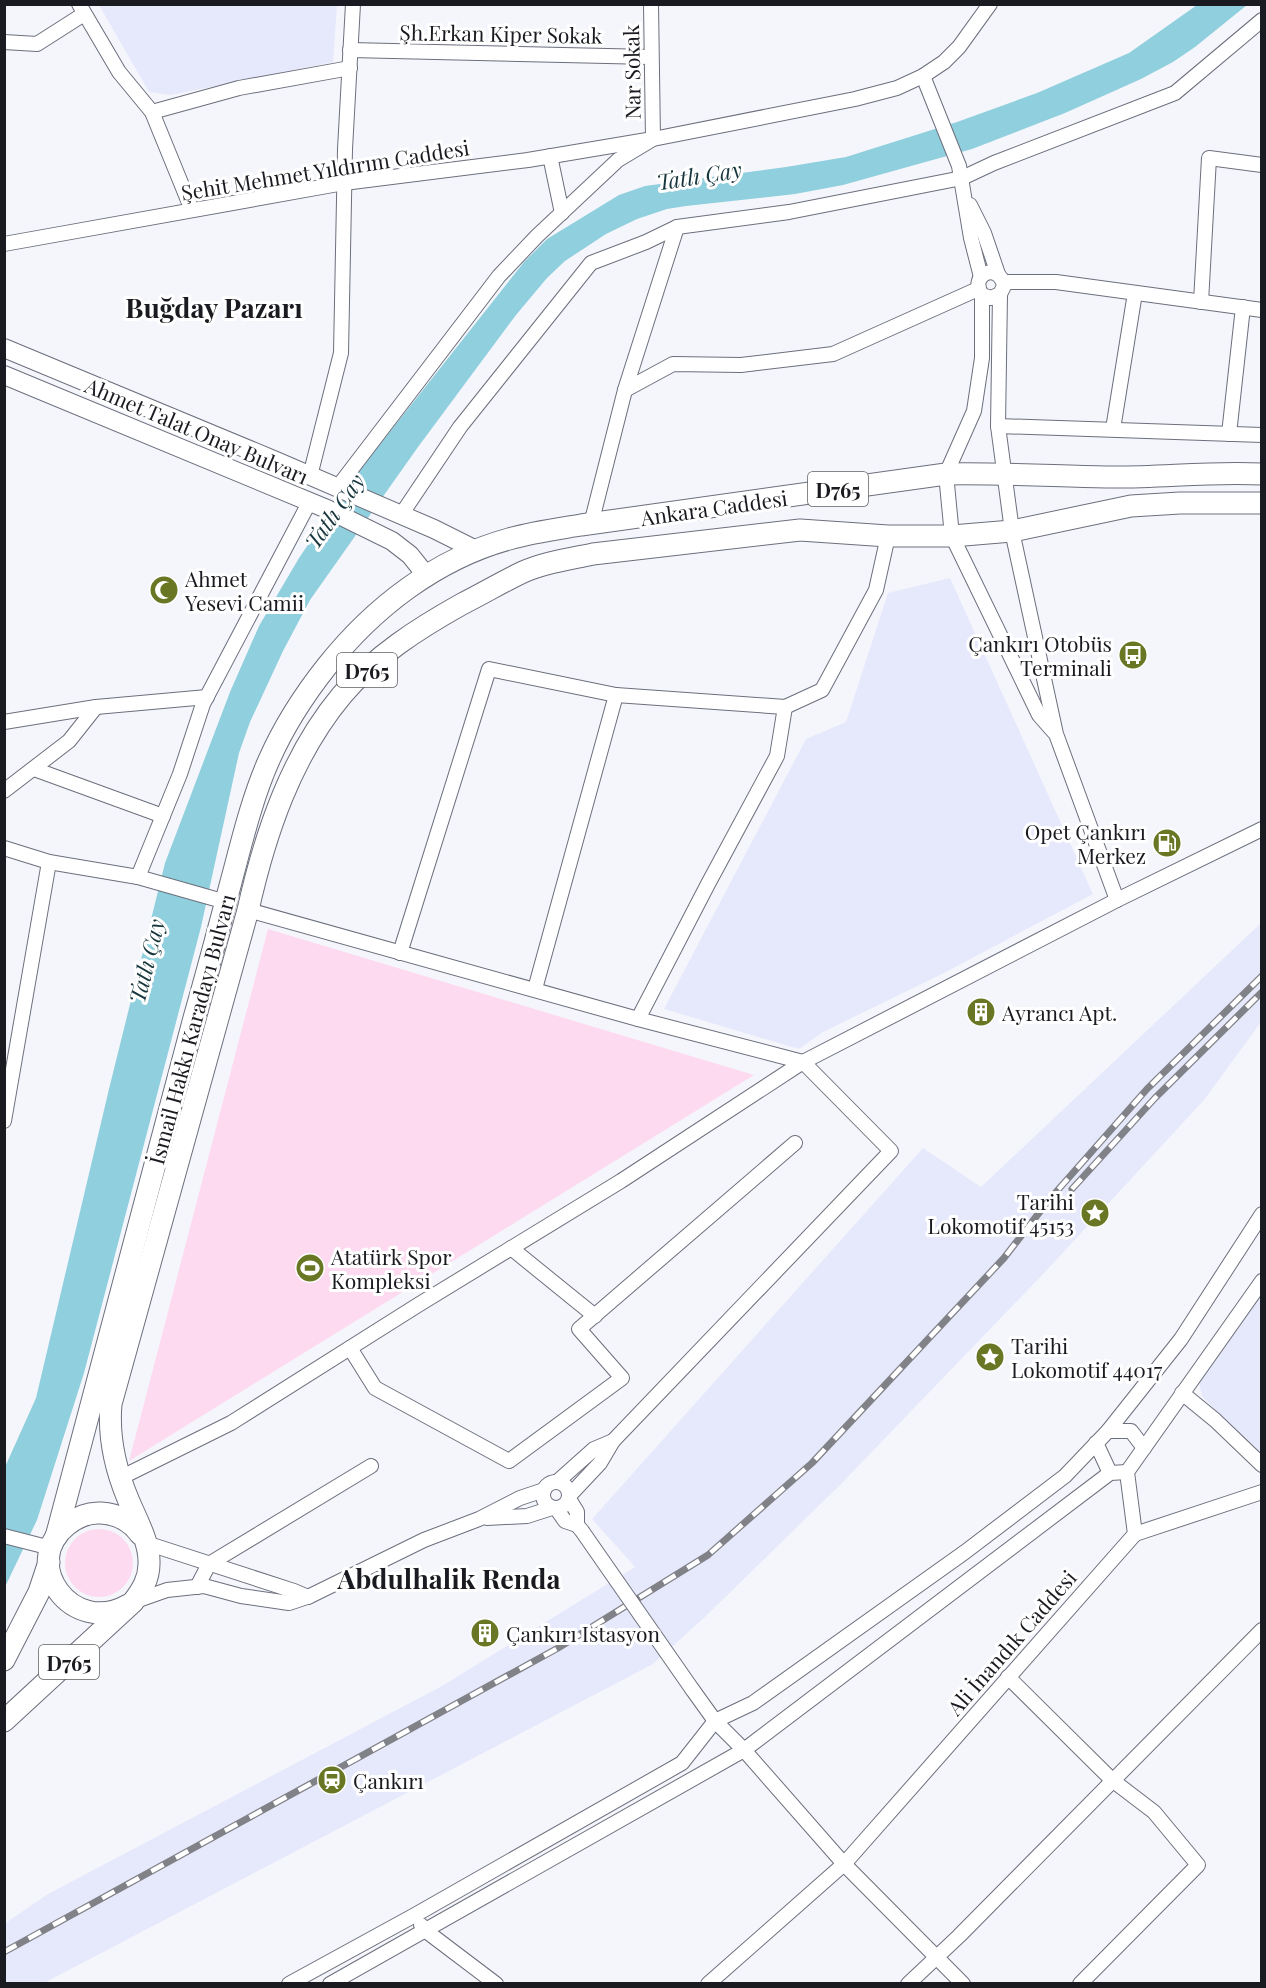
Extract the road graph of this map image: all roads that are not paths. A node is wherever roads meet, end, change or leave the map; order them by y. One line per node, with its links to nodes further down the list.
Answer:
1 (353, 4): 7 (street)
2 (651, 4): 8 (street, Nar Sokak)
3 (990, 4): 10 (street, Şehit Mehmet Yıldırım Caddesi)
4 (82, 9): 6 (street); 11 (street)
5 (1262, 20): 15 (street)
6 (4, 42)
7 (350, 50): 8 (street, Şh.Erkan Kiper Sokak); 9 (street)
8 (651, 57): 12 (street, Nar Sokak)
9 (350, 68): 11 (street); 16 (street)
10 (922, 76): 12 (street, Şehit Mehmet Yıldırım Caddesi); 15 (street)
11 (152, 112): 18 (street)
12 (653, 139): 13 (street, Şehit Mehmet Yıldırım Caddesi); 19 (street)
13 (550, 156): 16 (street, Şehit Mehmet Yıldırım Caddesi); 19 (street)
14 (1262, 165): 25 (street)
15 (960, 172): 17 (street); 20 (street)
16 (344, 183): 18 (street, Şehit Mehmet Yıldırım Caddesi); 38 (street)
17 (965, 195): 22 (street); 23 (street)
18 (192, 210): 21 (street, Şehit Mehmet Yıldırım Caddesi)
19 (562, 213): 39 (street)
20 (677, 227): 30 (street); 42 (street)
21 (4, 244)
22 (1001, 284): 23 (street); 23 (street); 24 (street); 31 (street)
23 (980, 287): 30 (street); 36 (street)
24 (1135, 293): 25 (street); 32 (street)
25 (1201, 302): 26 (street)
26 (1243, 307): 27 (street); 33 (street)
27 (1262, 310)
28 (4, 348): 38 (main road, Ahmet Talat Onay Bulvarı)
29 (4, 375): 40 (main road, Ahmet Talat Onay Bulvarı)
30 (626, 390): 43 (street)
31 (998, 426): 32 (street); 35 (street)
32 (1113, 429): 33 (street)
33 (1229, 434): 34 (street)
34 (1262, 435)
35 (1004, 473): 36 (highway, Ankara Caddesi / D765); 37 (highway, Ankara Caddesi / D765); 44 (street)
36 (946, 474): 43 (highway, Ankara Caddesi / D765); 46 (street)
37 (1262, 474)
38 (310, 476): 39 (main road, Ahmet Talat Onay Bulvarı)
39 (339, 489): 42 (main road, Ahmet Talat Onay Bulvarı)
40 (310, 501): 48 (main road, Ahmet Talat Onay Bulvarı); 50 (street)
41 (1262, 503): 44 (highway, D765)
42 (394, 512): 47 (main road)
43 (591, 524): 47 (highway, Ankara Caddesi / D765)
44 (1012, 531): 46 (highway, D765); 54 (street)
45 (888, 536): 46 (highway, D765); 52 (street); 64 (highway, D765)
46 (952, 536): 54 (street)
47 (476, 550): 48 (highway, Ankara Caddesi / D765)
48 (426, 576): 62 (highway, İsmail Hakkı Karadayı Bulvarı / D765)
49 (616, 695): 52 (street); 65 (street); 66 (street)
50 (207, 697): 51 (street); 57 (street)
51 (96, 707): 53 (street); 55 (street)
52 (785, 707): 67 (street)
53 (4, 722)
54 (1056, 734): 63 (street)
55 (34, 769): 56 (street); 57 (street)
56 (4, 791)
57 (163, 816): 61 (street)
58 (1262, 829): 63 (street)
59 (4, 848): 60 (street)
60 (49, 862): 61 (street); 69 (street)
61 (138, 877): 62 (street)
62 (220, 900): 97 (highway, İsmail Hakkı Karadayı Bulvarı / D765)
63 (1117, 900): 68 (street)
64 (248, 910): 65 (street); 86 (highway, D765)
65 (400, 953): 66 (street)
66 (535, 989): 67 (street)
67 (638, 1019): 68 (street)
68 (804, 1062): 73 (street); 79 (street)
69 (6, 1094): 70 (street)
70 (4, 1121)
71 (795, 1143): 75 (street)
72 (1262, 1214): 78 (street)
73 (511, 1248): 75 (street); 76 (street)
74 (1262, 1281): 77 (street)
75 (595, 1316): 76 (street)
76 (350, 1348): 86 (street)
77 (1182, 1393): 81 (street); 82 (street)
78 (1108, 1431): 80 (street); 81 (street)
79 (613, 1441): 87 (street); 90 (street)
80 (1096, 1443): 85 (street); 106 (street)
81 (1144, 1448): 84 (street)
82 (1262, 1465)
83 (371, 1466): 98 (street)
84 (1127, 1472): 85 (street); 94 (street)
85 (1110, 1473): 107 (street)
86 (120, 1478): 96 (highway, D765)
87 (557, 1482): 88 (street); 90 (street)
88 (544, 1490): 91 (street); 92 (street)
89 (1262, 1492): 94 (street)
90 (569, 1497): 91 (street); 93 (street)
91 (554, 1508): 92 (street); 93 (street)
92 (479, 1519): 100 (street)
93 (580, 1528): 106 (street, bridge)
94 (1135, 1534): 104 (street, Ali İnandık Caddesi)
95 (4, 1536): 97 (street)
96 (146, 1544): 97 (highway); 98 (street); 101 (highway)
97 (47, 1548): 101 (highway); 103 (highway, İsmail Hakkı Karadayı Bulvarı / D765)
98 (209, 1564): 99 (street); 100 (street)
99 (197, 1587): 100 (street); 101 (street)
100 (308, 1598)
101 (133, 1602): 105 (highway, D765)
102 (1262, 1630): 108 (street)
103 (4, 1660)
104 (1008, 1677): 108 (street); 109 (street, Ali İnandık Caddesi)
105 (4, 1721)
106 (715, 1721): 107 (street); 110 (street)
107 (744, 1750): 109 (street); 111 (street)
108 (1112, 1780): 112 (street); 119 (street)
109 (844, 1864): 112 (street); 116 (street, Ali İnandık Caddesi)
110 (414, 1916): 111 (street); 113 (street)
111 (426, 1931): 114 (street); 115 (street)
112 (937, 1957): 117 (street); 118 (street)
113 (289, 1983)
114 (330, 1983)
115 (496, 1983)
116 (708, 1983)
117 (908, 1983)
118 (963, 1983)
119 (1080, 1983)

